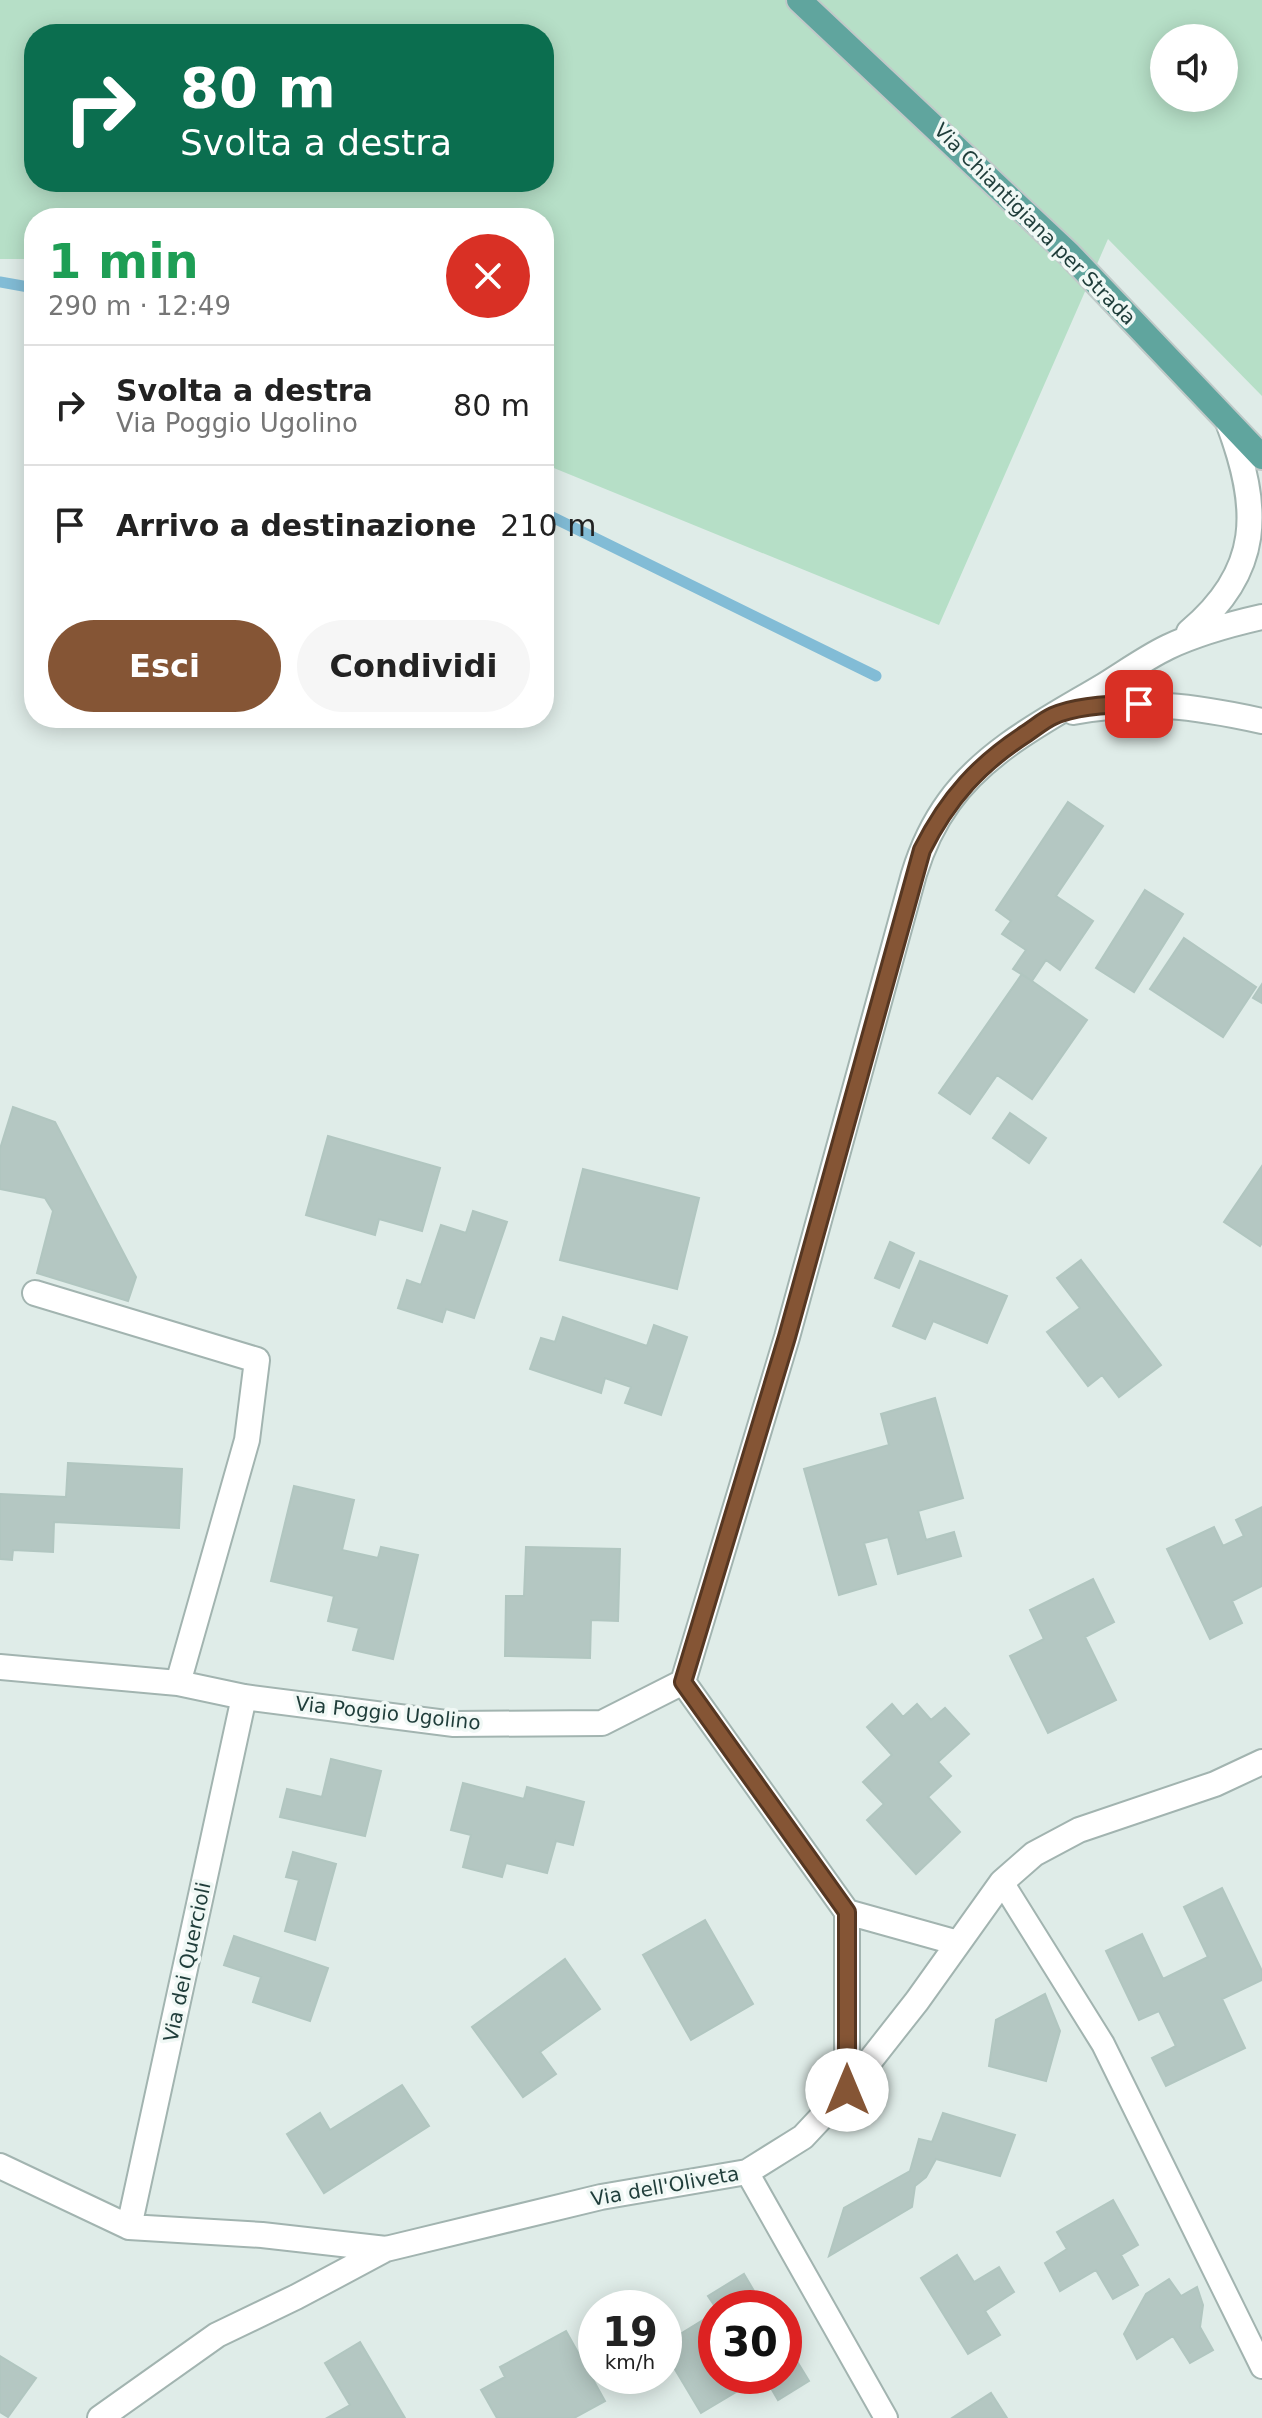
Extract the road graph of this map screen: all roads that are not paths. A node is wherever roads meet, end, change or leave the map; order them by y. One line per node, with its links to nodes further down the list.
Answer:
1 (799, 0): 2 (main road, Via Chiantigiana per Strada)
2 (1227, 419): 3 (main road, Via Chiantigiana per Strada); 5 (street)
3 (1262, 457)
4 (1262, 617): 5 (street)
5 (1168, 647): 6 (street)
6 (1055, 715): 7 (street); 10 (street)
7 (1261, 720)
8 (35, 1293): 11 (street)
9 (0, 1667): 11 (street, Via Poggio Ugolino)
10 (683, 1682): 12 (street, Via Poggio Ugolino); 15 (street)
11 (178, 1683): 12 (street, Via Poggio Ugolino)
12 (244, 1697): 20 (street, Via dei Quercioli)
13 (1262, 1762): 14 (street, Via dell'Oliveta)
14 (1002, 1882): 16 (street, Via dell'Oliveta); 22 (lane)
15 (847, 1912): 16 (street); 17 (street)
16 (958, 1943): 17 (street, Via dell'Oliveta)
17 (847, 2090): 19 (street, Via dell'Oliveta)
18 (0, 2166): 20 (street)
19 (747, 2172): 21 (street, Via dell'Oliveta); 24 (lane)
20 (129, 2227): 21 (street)
21 (386, 2249): 23 (street, Via dell'Oliveta)
22 (1262, 2367)
23 (100, 2418)
24 (886, 2418)

